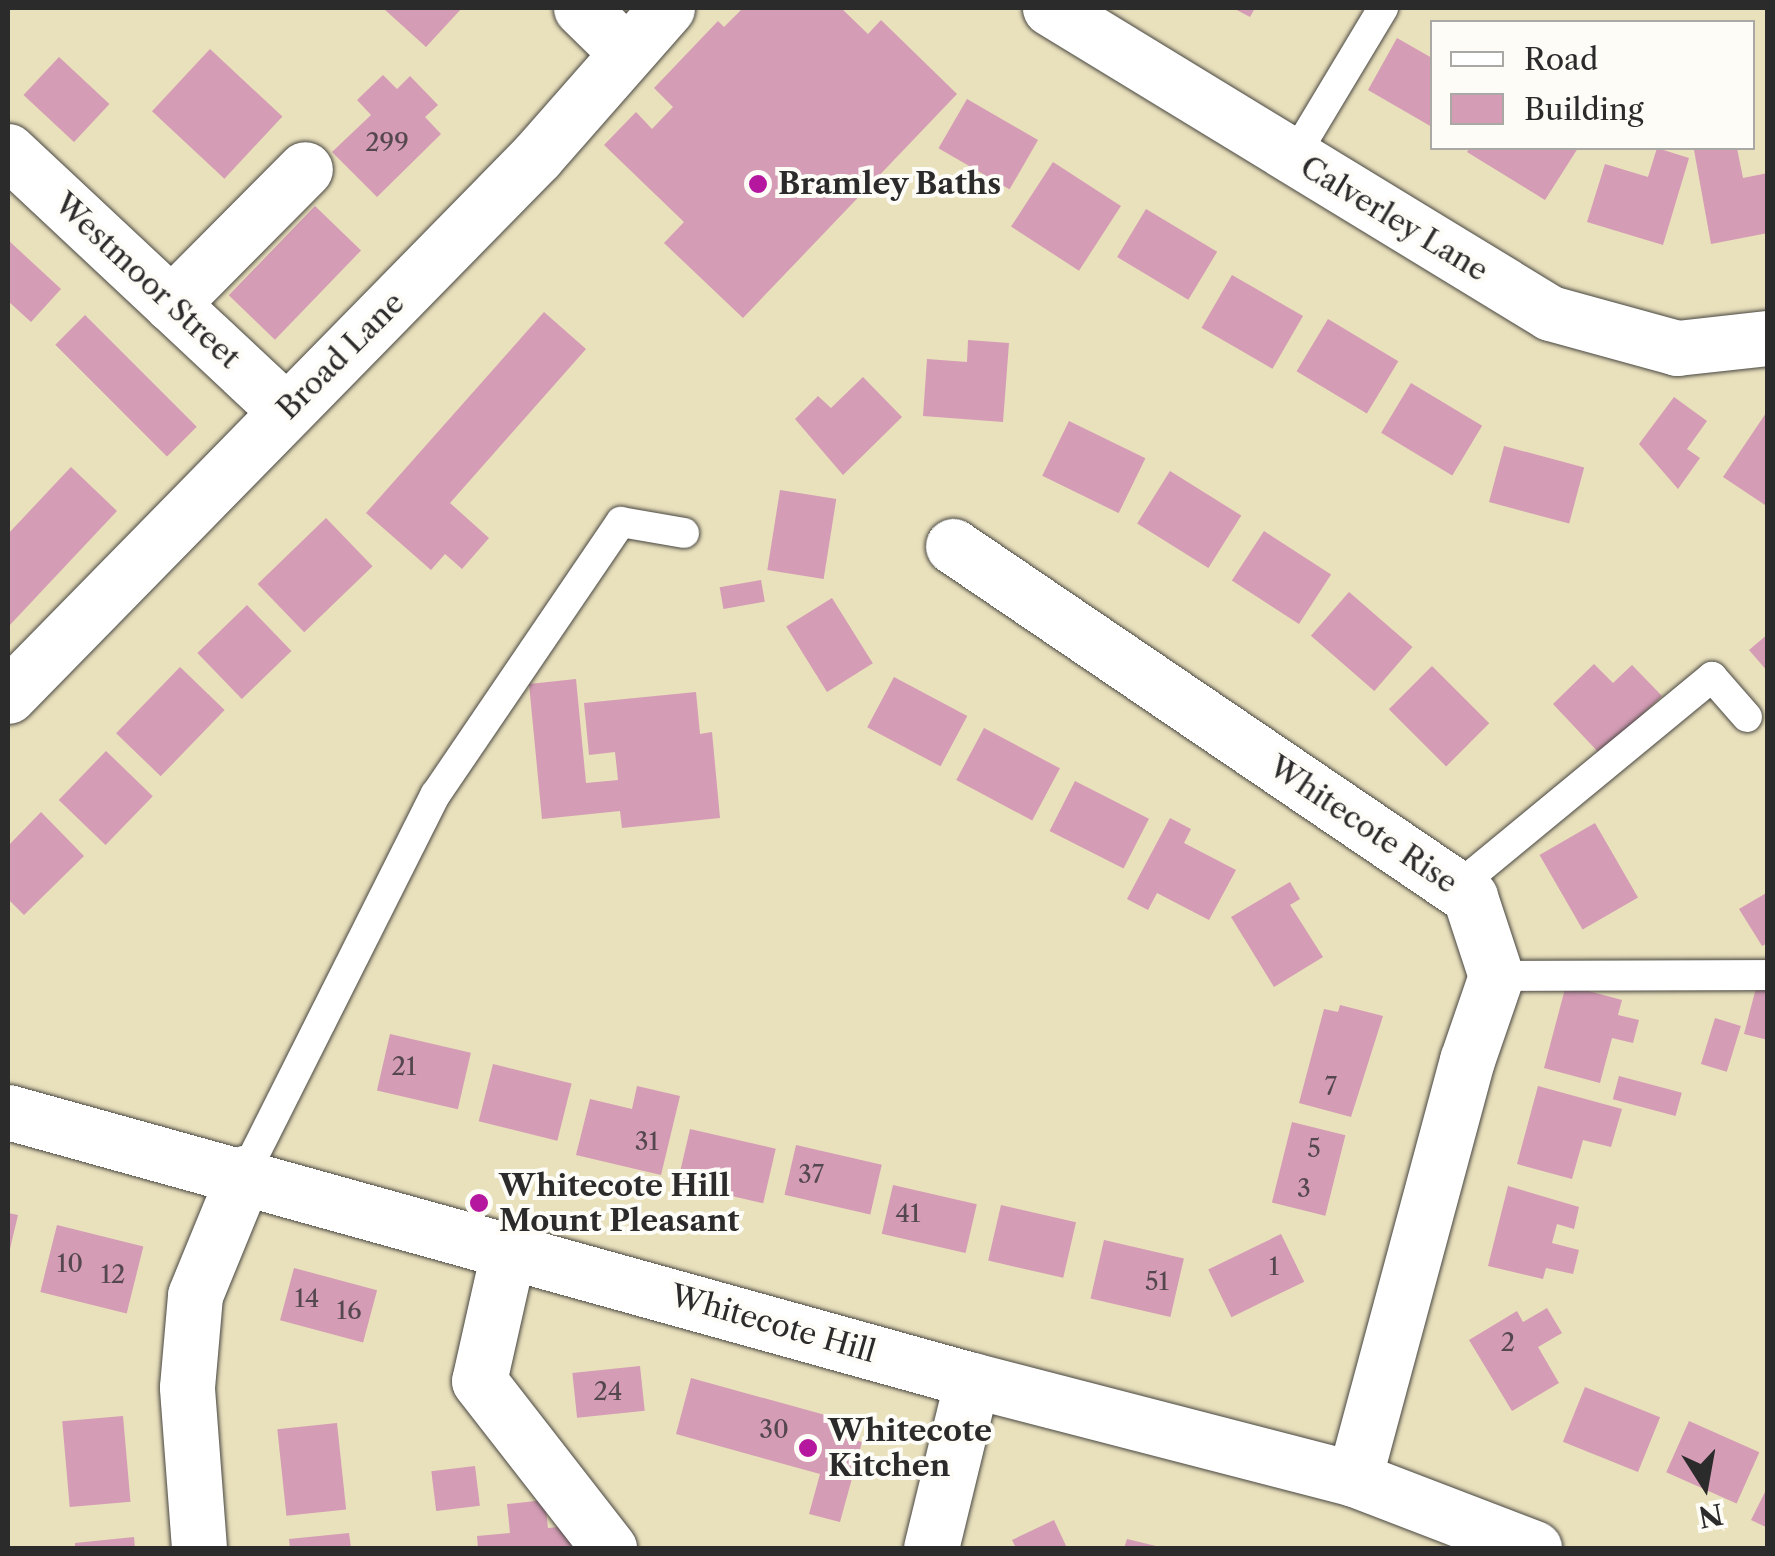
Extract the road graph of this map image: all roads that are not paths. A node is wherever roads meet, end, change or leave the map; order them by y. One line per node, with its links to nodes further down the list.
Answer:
1 (581, 8): 5 (street)
2 (667, 8): 5 (street, Broad Lane)
3 (1050, 8): 7 (street, Calverley Lane)
4 (1382, 8): 7 (lane)
5 (628, 53): 11 (street, Broad Lane)
6 (8, 151): 9 (street, Westmoor Street)
7 (1293, 158): 10 (street, Calverley Lane)
8 (305, 169): 9 (street)
9 (171, 304): 11 (street, Westmoor Street)
10 (1768, 338)
11 (286, 411): 14 (street, Broad Lane)
12 (684, 533): 20 (lane)
13 (953, 546): 16 (street, Whitecote Rise)
14 (8, 696)
15 (1746, 717): 16 (lane)
16 (1456, 888): 18 (street, Whitecote Rise)
17 (1768, 975): 18 (lane)
18 (1496, 976): 23 (street)
19 (8, 1112): 20 (street, Whitecote Hill)
20 (245, 1173): 21 (street, Whitecote Hill); 24 (street)
21 (509, 1248): 22 (street, Whitecote Hill); 25 (street)
22 (972, 1380): 23 (street, Whitecote Hill); 26 (street)
23 (1354, 1479): 27 (street, Whitecote Hill)
24 (198, 1548)
25 (609, 1548)
26 (931, 1548)
27 (1534, 1548)

